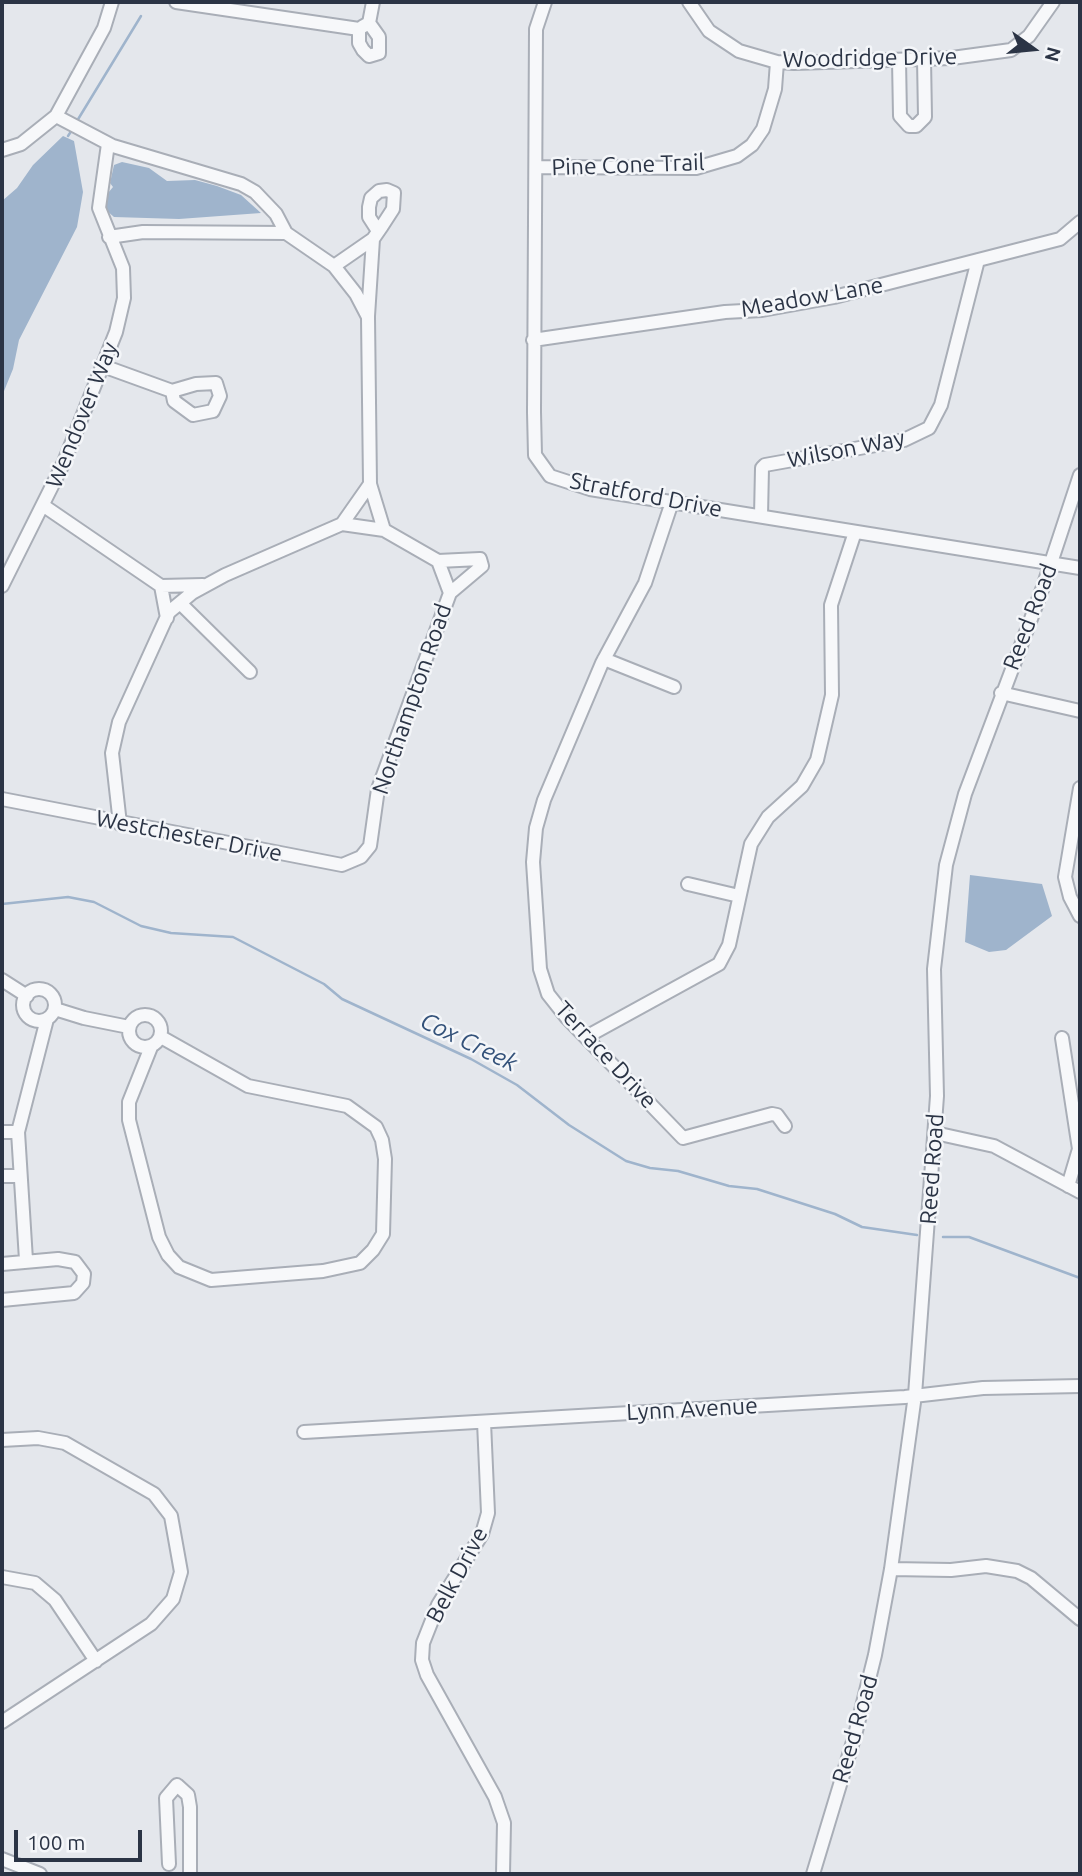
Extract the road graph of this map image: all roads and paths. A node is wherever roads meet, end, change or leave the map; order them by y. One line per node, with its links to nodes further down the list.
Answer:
1 (112, 2): 10 (street)
2 (176, 2): 3 (street)
3 (373, 2)
4 (545, 2): 13 (street, Stratford Drive)
5 (689, 2): 9 (street, Woodridge Drive)
6 (1054, 3): 7 (street, Woodridge Drive)
7 (924, 59): 8 (street, Woodridge Drive); 8 (street)
8 (899, 60): 9 (street, Woodridge Drive)
9 (777, 62): 13 (street, Pine Cone Trail)
10 (60, 118): 11 (street); 12 (street)
11 (108, 144): 15 (street); 16 (street)
12 (2, 150)
13 (536, 167): 20 (street, Stratford Drive)
14 (1080, 222): 17 (street, Meadow Lane)
15 (286, 233): 16 (street); 18 (street)
16 (109, 237): 21 (street, Wendover Way)
17 (978, 260): 20 (street, Meadow Lane); 27 (street, Wilson Way)
18 (334, 266): 19 (street); 19 (street)
19 (368, 317): 24 (street)
20 (533, 340): 25 (street, Stratford Drive)
21 (103, 366): 22 (street); 26 (street, Wendover Way)
22 (172, 391)
23 (1080, 475): 32 (street, Reed Road)
24 (370, 484): 28 (street); 29 (street)
25 (672, 502): 27 (street, Stratford Drive); 40 (street, Terrace Drive)
26 (44, 506): 35 (street, Wendover Way); 36 (street)
27 (761, 516): 30 (street, Stratford Drive)
28 (342, 524): 29 (street); 34 (street)
29 (384, 530): 31 (street)
30 (855, 532): 32 (street, Stratford Drive); 51 (street)
31 (438, 561): 37 (street, Northampton Road); 37 (street, Northampton Road)
32 (1051, 563): 33 (street, Stratford Drive); 43 (street, Reed Road)
33 (1080, 568)
34 (208, 585): 36 (street); 38 (street)
35 (2, 586)
36 (161, 586): 39 (street)
37 (450, 593): 49 (street, Northampton Road)
38 (180, 603): 39 (street); 41 (street)
39 (167, 618): 48 (street)
40 (604, 659): 42 (street); 58 (street, Terrace Drive)
41 (250, 672)
42 (674, 687)
43 (1001, 693): 44 (street); 64 (street, Reed Road)
44 (1080, 711)
45 (1080, 788): 47 (street)
46 (2, 800): 48 (street, Westchester Drive)
47 (1077, 820): 52 (street)
48 (120, 824): 49 (street, Westchester Drive)
49 (370, 846)
50 (688, 884): 51 (street)
51 (739, 896): 58 (street)
52 (1080, 916)
53 (2, 980): 54 (street)
54 (27, 996): 55 (street); 55 (street)
55 (51, 1014): 56 (street); 63 (street)
56 (129, 1027): 57 (street); 60 (street)
57 (161, 1037): 60 (street); 60 (street)
58 (586, 1037): 61 (street, Terrace Drive)
59 (1062, 1038): 67 (street)
60 (151, 1047)
61 (785, 1126)
62 (2, 1132): 63 (street)
63 (18, 1132): 66 (street)
64 (935, 1133): 67 (street); 73 (street, Reed Road)
65 (2, 1176): 66 (street)
66 (20, 1176): 69 (street)
67 (1068, 1186): 68 (street)
68 (1080, 1192)
69 (26, 1260): 70 (street); 71 (street)
70 (2, 1264)
71 (2, 1300)
72 (1080, 1385): 73 (street, Lynn Avenue)
73 (915, 1395): 74 (street, Lynn Avenue); 77 (street, Reed Road)
74 (484, 1422): 75 (street, Lynn Avenue); 86 (street, Belk Drive)
75 (304, 1432)
76 (2, 1440): 80 (street)
77 (891, 1569): 79 (street); 87 (street, Reed Road)
78 (2, 1577): 80 (street)
79 (1080, 1619)
80 (96, 1661): 81 (street)
81 (2, 1722)
82 (2, 1859): 84 (street)
83 (169, 1864): 85 (street)
84 (40, 1874)
85 (190, 1874)
86 (503, 1874)
87 (813, 1874)

